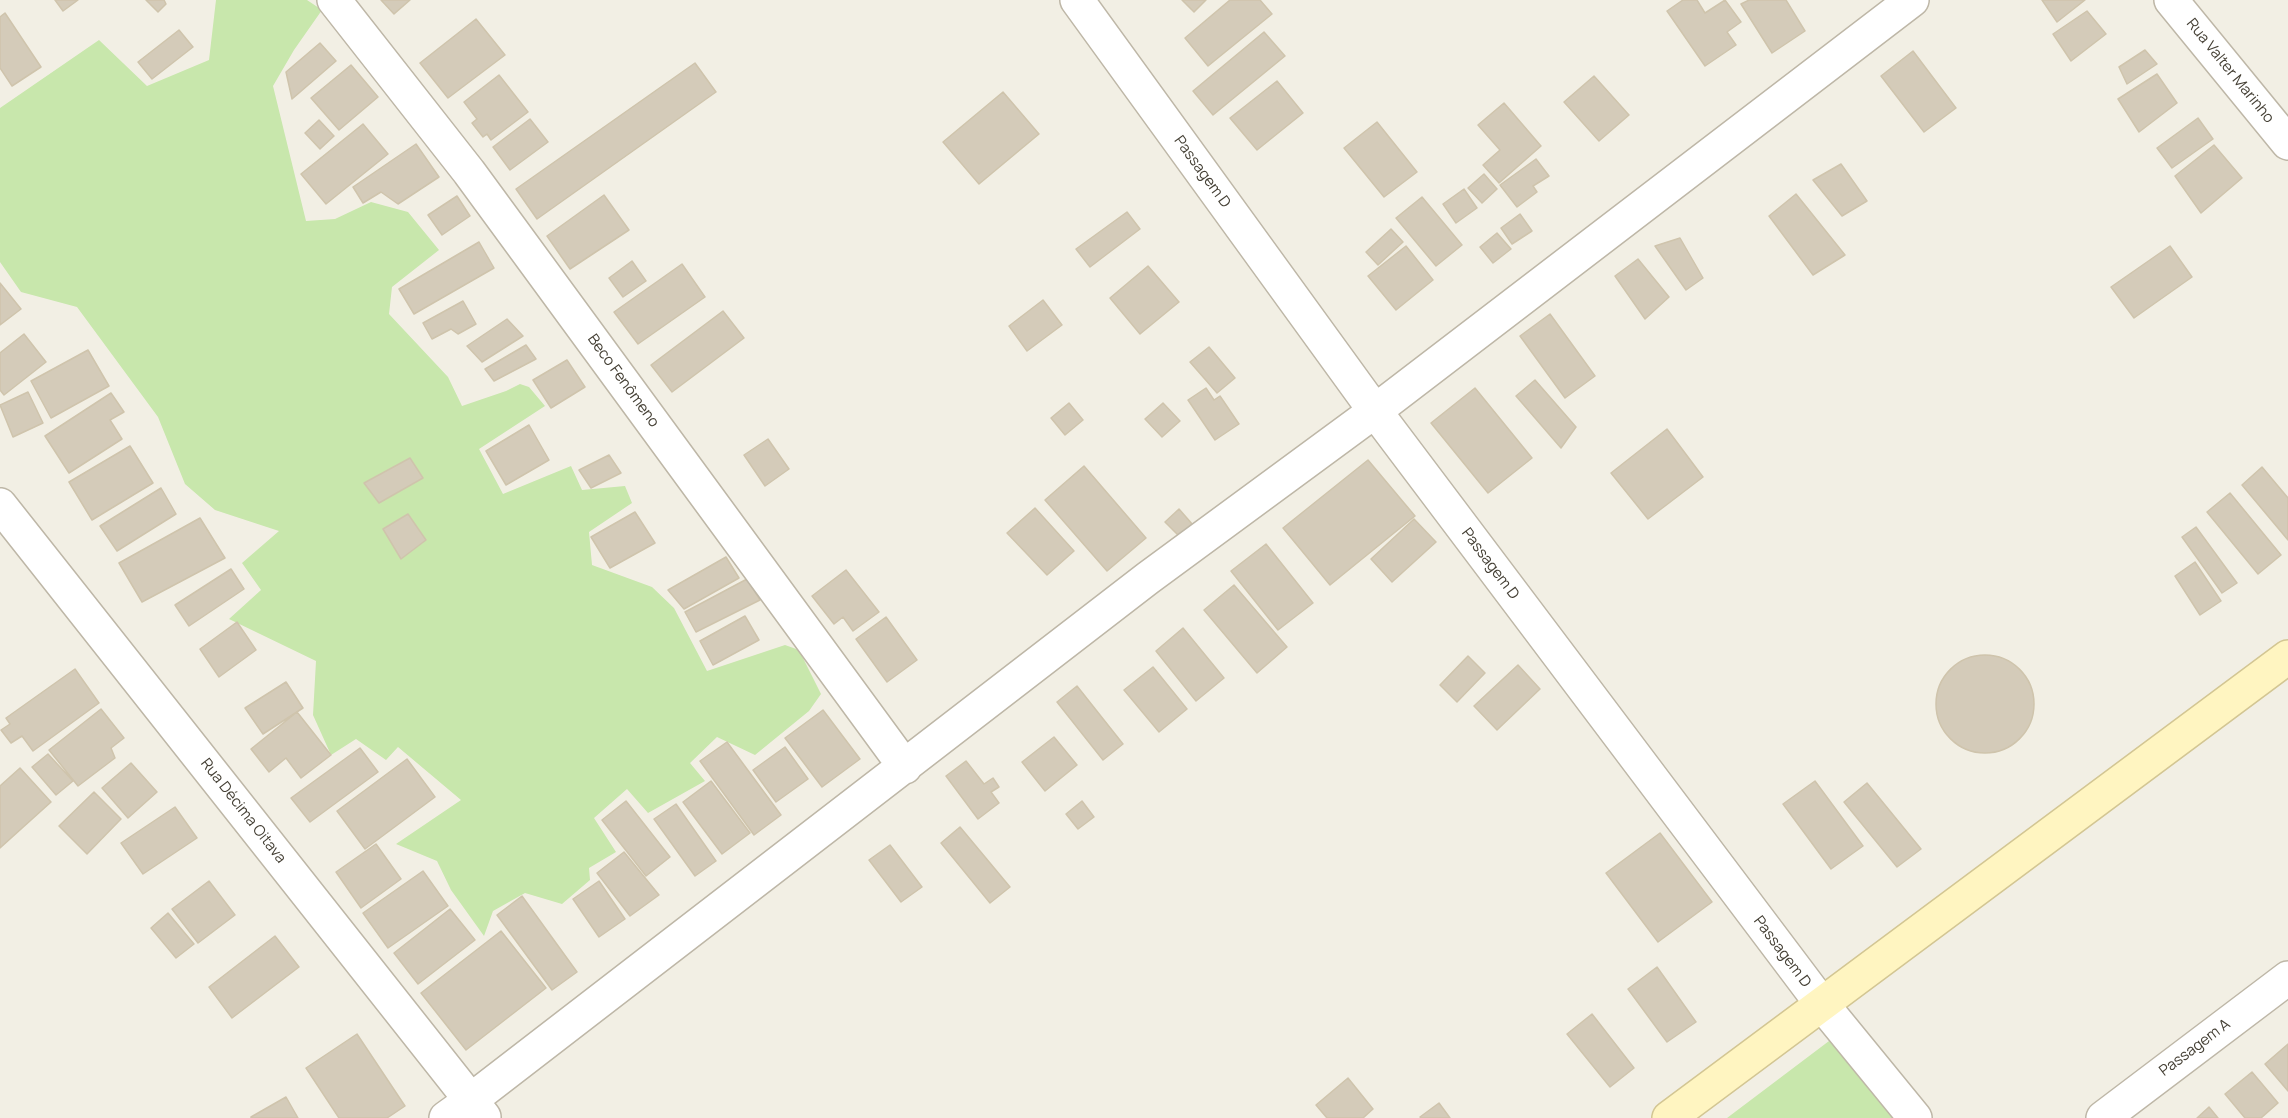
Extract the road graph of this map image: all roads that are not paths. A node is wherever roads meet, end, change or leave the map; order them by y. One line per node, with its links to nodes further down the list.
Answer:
1 (334, 0): 9 (street, Beco Fenômeno)
2 (1077, 0): 6 (street, Passagem D)
3 (1911, 0): 6 (street)
4 (2171, 0): 5 (street, Rua Valter Marinho)
5 (2288, 143)
6 (1375, 411): 9 (street); 11 (street, Passagem D)
7 (0, 505): 12 (street, Rua Décima Oitava)
8 (2288, 657): 11 (main road)
9 (905, 767): 12 (street)
10 (2288, 978): 15 (street, Passagem A)
11 (1821, 1003): 13 (main road); 14 (street, Passagem D)
12 (467, 1112)
13 (1669, 1118)
14 (1915, 1118)
15 (2103, 1118)

